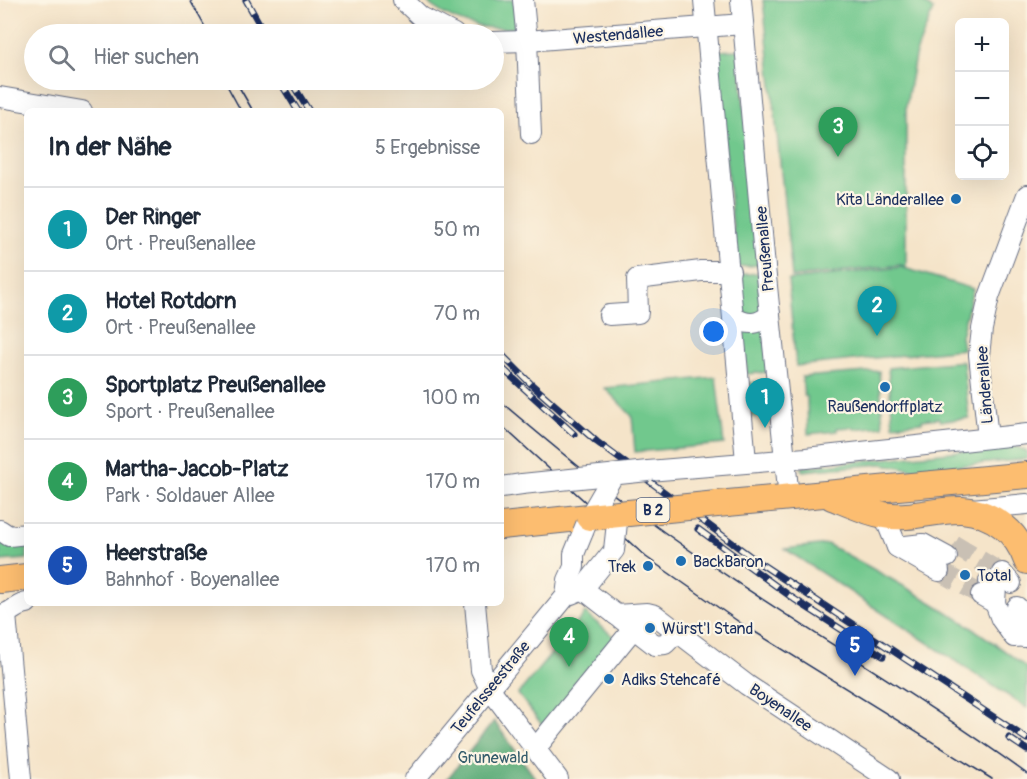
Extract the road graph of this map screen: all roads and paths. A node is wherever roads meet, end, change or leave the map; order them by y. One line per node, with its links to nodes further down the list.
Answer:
1 (403, 0): 5 (street)
2 (523, 0): 8 (street)
3 (704, 0): 7 (street)
4 (741, 0): 6 (street, Preußenallee)
5 (436, 24)
6 (743, 24): 7 (street, Westendallee); 15 (street, Preußenallee)
7 (705, 27): 8 (street, Westendallee); 14 (street)
8 (527, 41): 9 (street, Westendallee); 12 (street)
9 (504, 42)
10 (0, 97): 11 (street)
11 (64, 108)
12 (531, 134)
13 (1027, 195): 19 (street, Länderallee)
14 (730, 271): 16 (street); 17 (street)
15 (770, 314): 17 (street); 20 (street, Preußenallee)
16 (609, 315)
17 (734, 317): 21 (street)
18 (1022, 436): 19 (street)
19 (988, 438): 20 (street)
20 (785, 459): 21 (street); 26 (street, Preußenallee)
21 (746, 461): 22 (street, bridge)
22 (614, 474): 24 (street, bridge); 31 (street, Teufelsseestraße, bridge)
23 (1027, 475): 25 (main road, B 2)
24 (504, 487)
25 (824, 495): 26 (main road, B 2); 30 (main road)
26 (789, 498): 29 (main road, B 2, bridge)
27 (1027, 504): 28 (street)
28 (962, 510): 30 (main road); 36 (main road)
29 (618, 514): 31 (main road, B 2, bridge); 40 (street, Teufelsseestraße, bridge)
30 (884, 515): 35 (street)
31 (579, 523): 32 (main road, B 2); 40 (street, Teufelsseestraße)
32 (504, 526)
33 (0, 530): 34 (street)
34 (24, 534)
35 (897, 547): 35 (street)
36 (1027, 561)
37 (24, 577): 38 (main road)
38 (0, 580)
39 (996, 584): 48 (street)
40 (574, 592): 45 (street); 49 (street, Teufelsseestraße)
41 (24, 603): 44 (street)
42 (475, 606): 49 (street)
43 (1017, 607): 48 (street)
44 (3, 615): 51 (street)
45 (616, 615): 46 (street); 47 (street, Boyenallee)
46 (633, 629): 47 (street); 50 (street)
47 (677, 632): 54 (street, Boyenallee)
48 (1026, 636)
49 (490, 689): 50 (street); 52 (street, Teufelsseestraße)
50 (536, 748): 53 (street)
51 (21, 779)
52 (415, 779)
53 (558, 779)
54 (889, 779)

